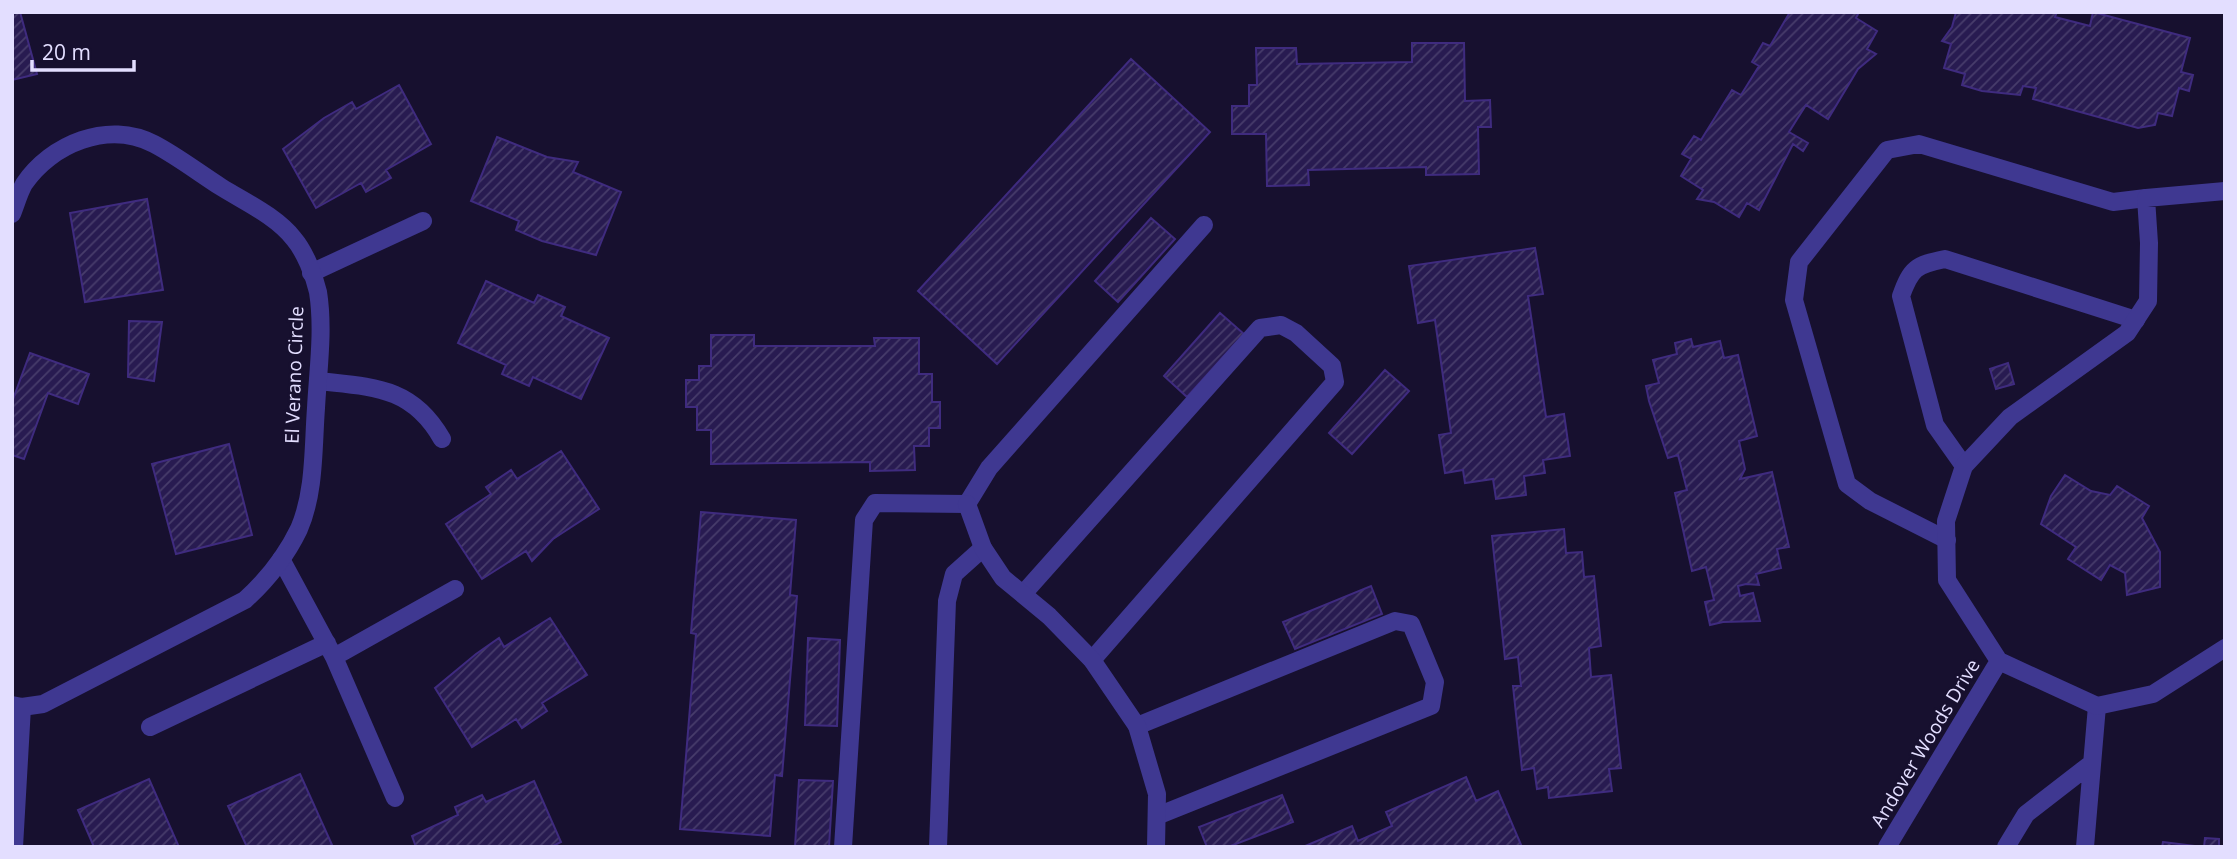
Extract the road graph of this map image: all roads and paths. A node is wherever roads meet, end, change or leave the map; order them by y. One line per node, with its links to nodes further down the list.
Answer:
1 (2225, 191): 2 (street)
2 (2146, 198): 7 (street, Andover Woods Drive); 12 (street)
3 (14, 208): 6 (street, El Verano Circle)
4 (423, 221): 6 (street)
5 (1204, 225): 11 (street)
6 (311, 273): 8 (street, El Verano Circle)
7 (2136, 320): 10 (street, Andover Woods Drive); 10 (street)
8 (318, 381): 9 (street); 14 (street, El Verano Circle)
9 (442, 439)
10 (1964, 466): 12 (street, Andover Woods Drive)
11 (967, 504): 13 (street); 29 (street)
12 (1947, 540): 20 (street, Andover Woods Drive)
13 (983, 548): 16 (street); 30 (street)
14 (281, 559): 18 (street); 21 (street, El Verano Circle)
15 (455, 589): 18 (street)
16 (1023, 594): 19 (street); 19 (street)
17 (2225, 648): 22 (street)
18 (331, 650): 24 (street); 26 (street)
19 (1092, 660): 23 (street)
20 (1998, 661): 22 (street, Andover Woods Drive); 32 (street, Andover Woods Drive)
21 (17, 706): 28 (street, El Verano Circle)
22 (2097, 706): 25 (street)
23 (1137, 726): 27 (street); 27 (street)
24 (150, 727)
25 (2092, 763): 33 (street); 34 (street)
26 (394, 798)
27 (1157, 816): 31 (street)
28 (15, 847)
29 (843, 847)
30 (938, 847)
31 (1156, 847)
32 (1887, 847)
33 (2006, 847)
34 (2085, 847)

